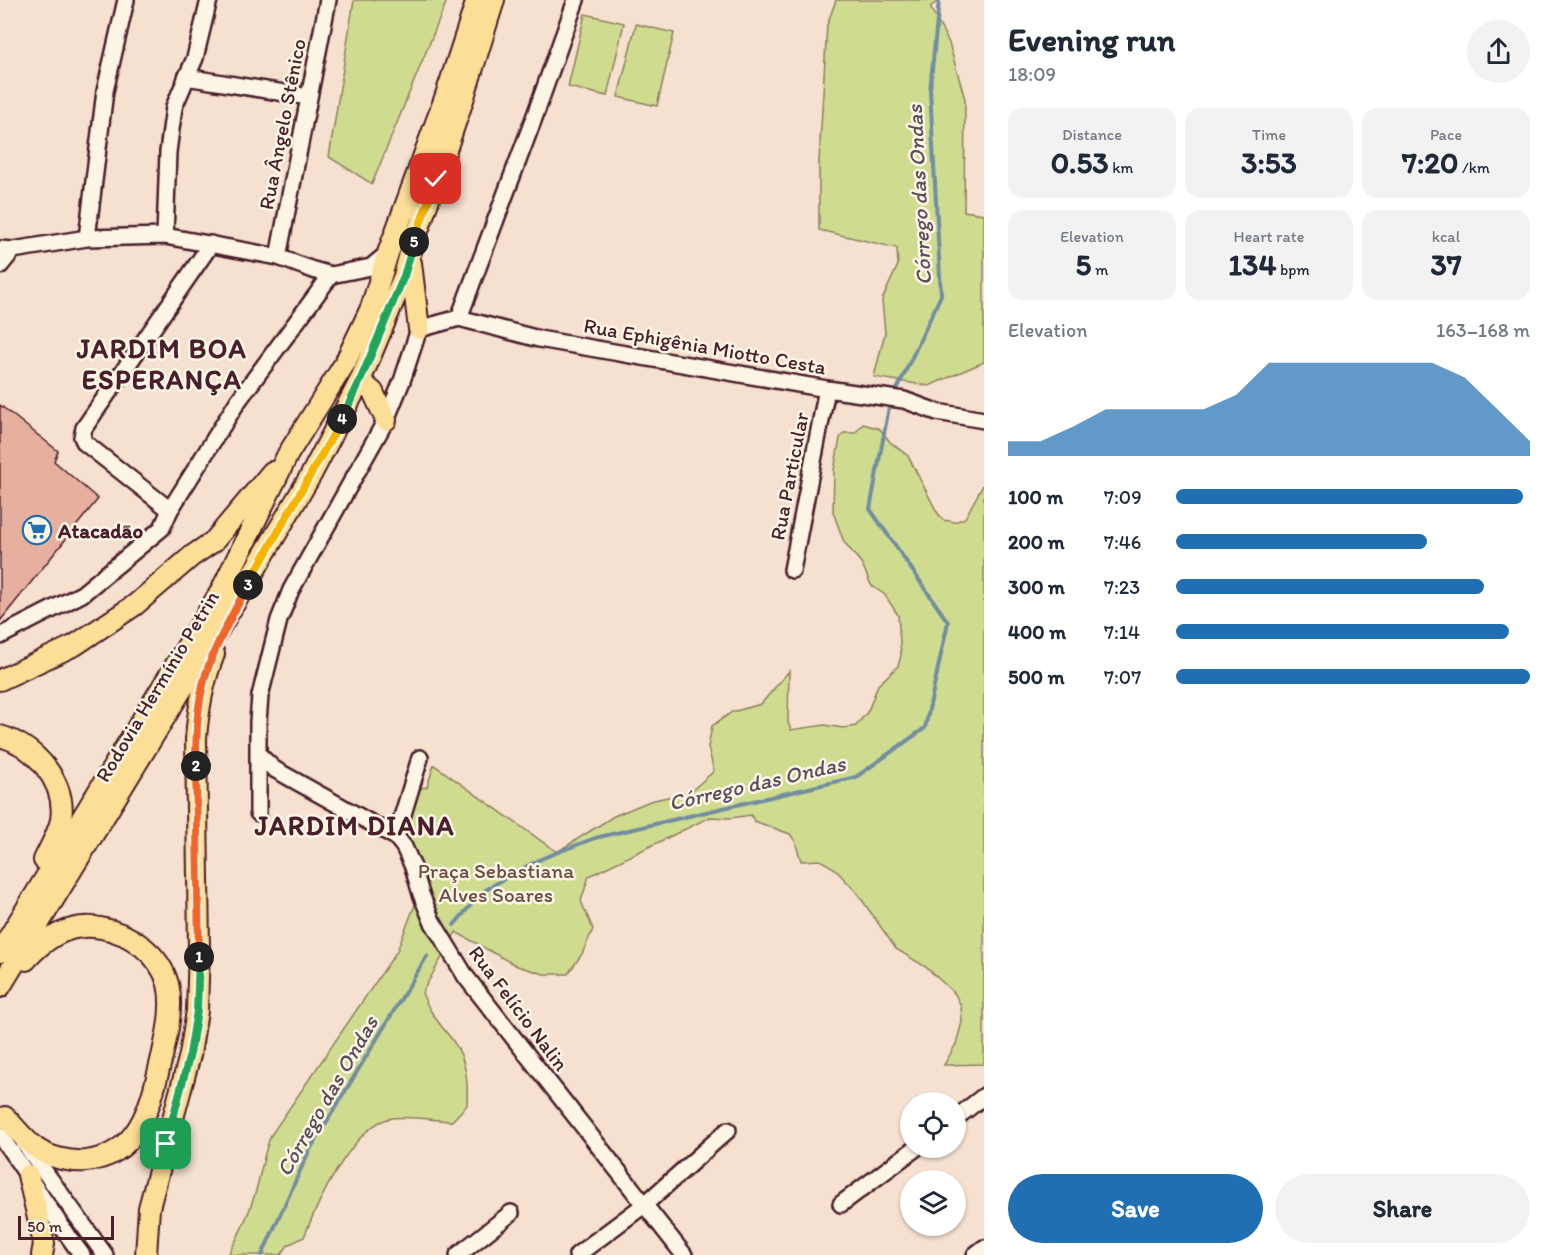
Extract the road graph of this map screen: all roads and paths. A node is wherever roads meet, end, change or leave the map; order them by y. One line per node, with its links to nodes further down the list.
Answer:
1 (126, 0): 10 (street)
2 (209, 0): 7 (street)
3 (328, 0): 8 (street, Rua Ângelo Stênico)
4 (477, 0): 13 (main road, Rodovia Hermínio Petrin)
5 (494, 0): 14 (main road, Rodovia Hermínio Petrin)
6 (576, 0): 18 (street)
7 (186, 77): 8 (street); 9 (street)
8 (309, 98): 15 (street, Rua Ângelo Stênico)
9 (165, 236): 10 (street); 11 (street)
10 (87, 238): 12 (street)
11 (211, 244): 15 (street); 25 (street)
12 (7, 250): 16 (street)
13 (388, 254): 17 (street); 24 (main road, Rodovia Hermínio Petrin)
14 (410, 254): 19 (main road); 20 (main road, Rodovia Hermínio Petrin)
15 (278, 257): 17 (street)
16 (0, 266)
17 (331, 275): 25 (street)
18 (459, 318): 19 (street); 21 (street, Rua Ephigênia Miotto Cesta)
19 (419, 329): 22 (street)
20 (360, 381): 22 (main road); 26 (main road, Rodovia Hermínio Petrin)
21 (827, 389): 23 (street, Rua Ephigênia Miotto Cesta); 27 (street, Rua Particular)
22 (386, 420): 31 (street)
23 (984, 420)
24 (288, 454): 29 (main road); 35 (main road, Rodovia Hermínio Petrin)
25 (170, 510): 28 (street)
26 (256, 568): 36 (main road, Rodovia Hermínio Petrin); 52 (main road)
27 (792, 570)
28 (0, 636)
29 (0, 680)
30 (0, 736): 35 (main road)
31 (258, 754): 33 (street); 34 (street)
32 (420, 758): 34 (street)
33 (258, 813)
34 (396, 837): 46 (street, Rua Felício Nalin)
35 (0, 951)
36 (0, 987)
37 (0, 993): 40 (main road)
38 (984, 1096): 39 (street)
39 (966, 1110)
40 (2, 1113): 51 (street)
41 (728, 1130): 46 (street)
42 (0, 1137): 44 (street)
43 (903, 1158): 45 (street)
44 (28, 1175): 49 (main road); 50 (street)
45 (842, 1204)
46 (644, 1205): 54 (street); 55 (street, Rua Felício Nalin)
47 (511, 1213): 53 (street)
48 (984, 1248): 56 (street)
49 (42, 1255)
50 (82, 1255)
51 (105, 1255)
52 (146, 1255)
53 (458, 1255)
54 (577, 1255)
55 (684, 1255)
56 (975, 1255)

